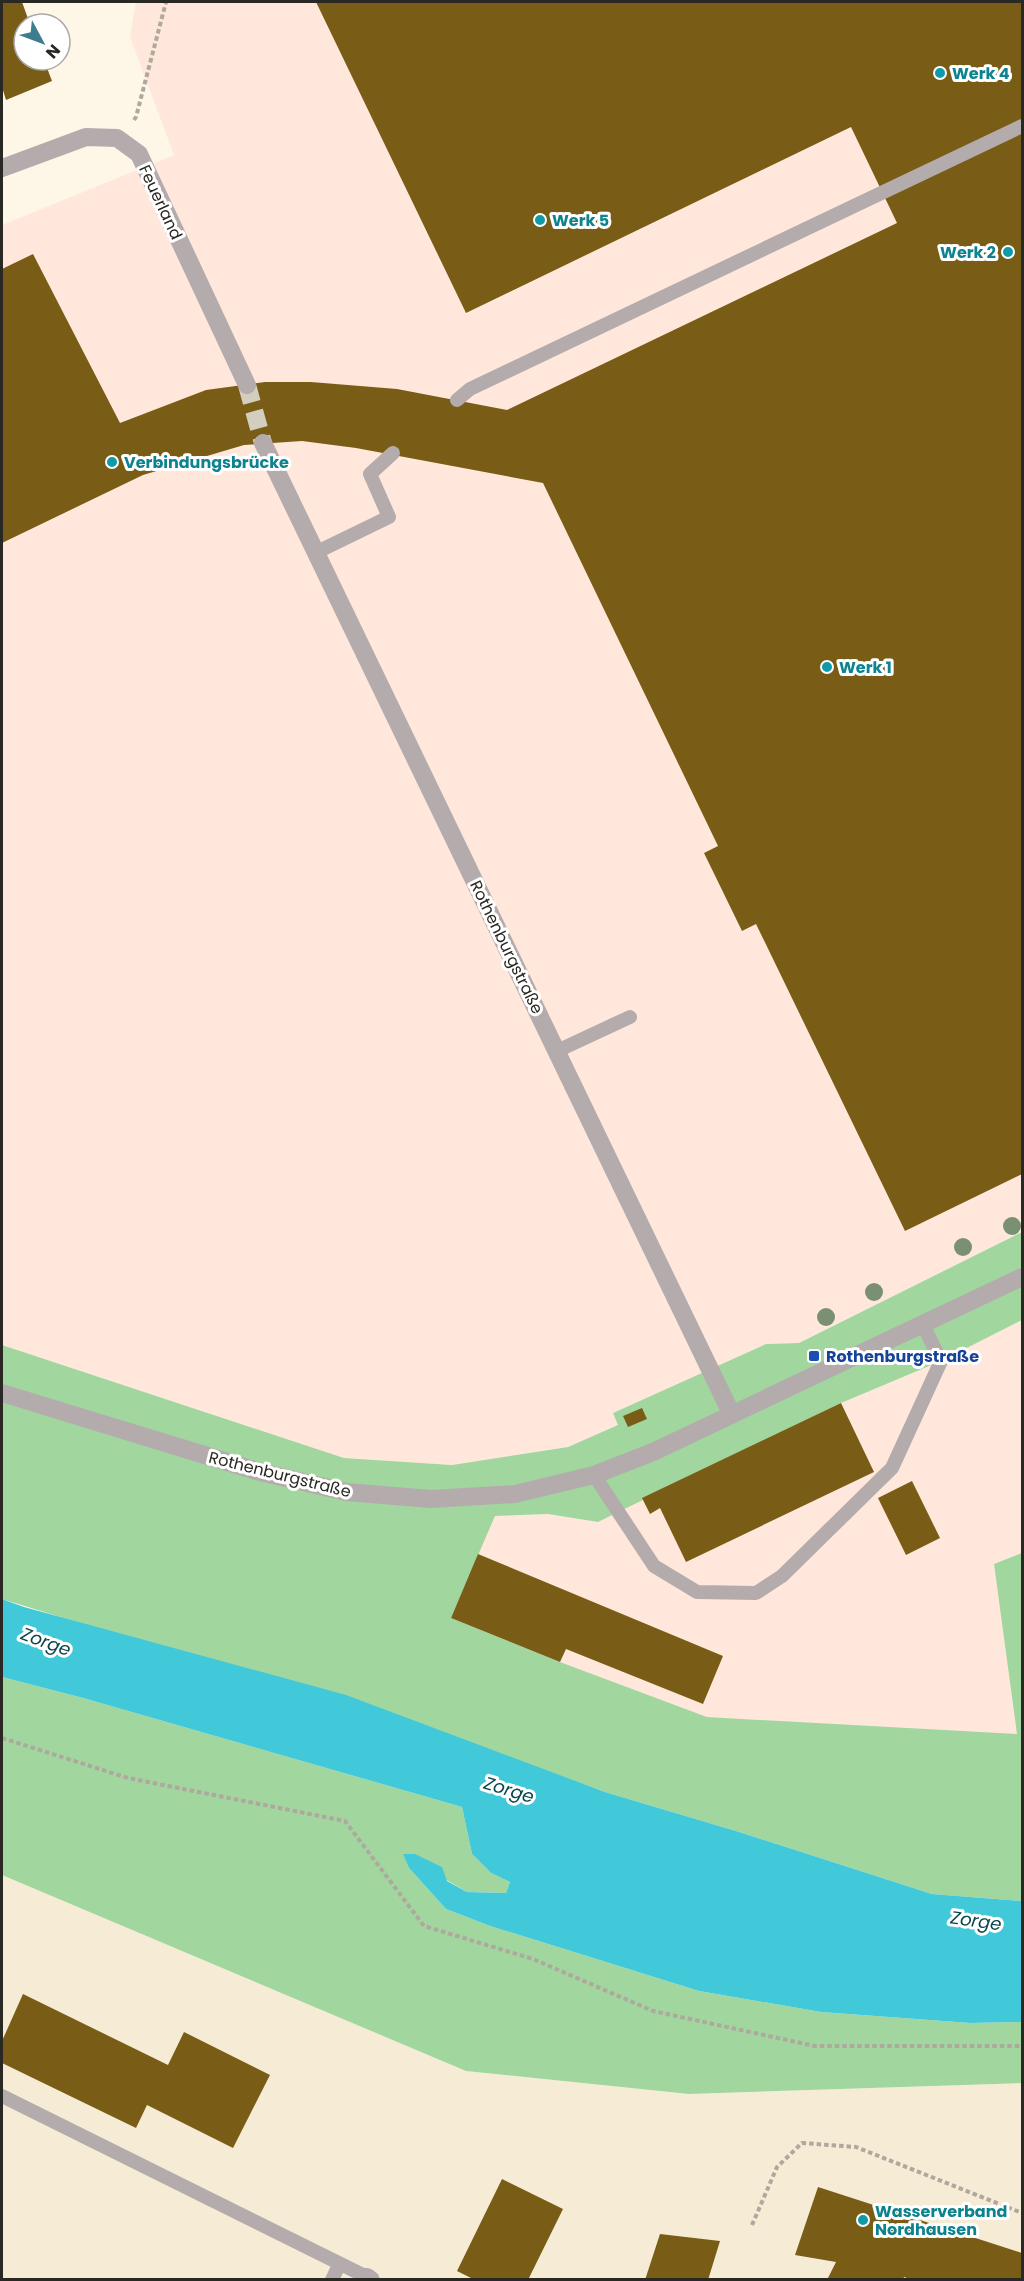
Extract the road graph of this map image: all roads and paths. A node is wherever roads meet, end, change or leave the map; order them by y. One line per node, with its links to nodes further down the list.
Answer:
1 (166, 2): 3 (path)
2 (1023, 126): 6 (lane)
3 (117, 138): 4 (street); 5 (street, Feuerland)
4 (2, 168)
5 (247, 385)
6 (457, 400)
7 (263, 443): 9 (street, Rothenburgstraße)
8 (393, 453): 9 (lane)
9 (317, 552): 11 (street, Rothenburgstraße)
10 (630, 1017): 11 (lane)
11 (557, 1051): 15 (street, Rothenburgstraße)
12 (1023, 1277): 13 (street, Rothenburgstraße)
13 (923, 1325): 15 (street, Rothenburgstraße); 16 (lane)
14 (2, 1393): 16 (street, Rothenburgstraße)
15 (732, 1415): 16 (street, Rothenburgstraße)
16 (594, 1474)
17 (2, 1738): 18 (path)
18 (1023, 2046)
19 (2, 2096): 22 (lane)
20 (1023, 2213): 21 (path)
21 (752, 2225)
22 (339, 2265): 23 (lane); 24 (lane)
23 (369, 2278)
24 (332, 2280)

